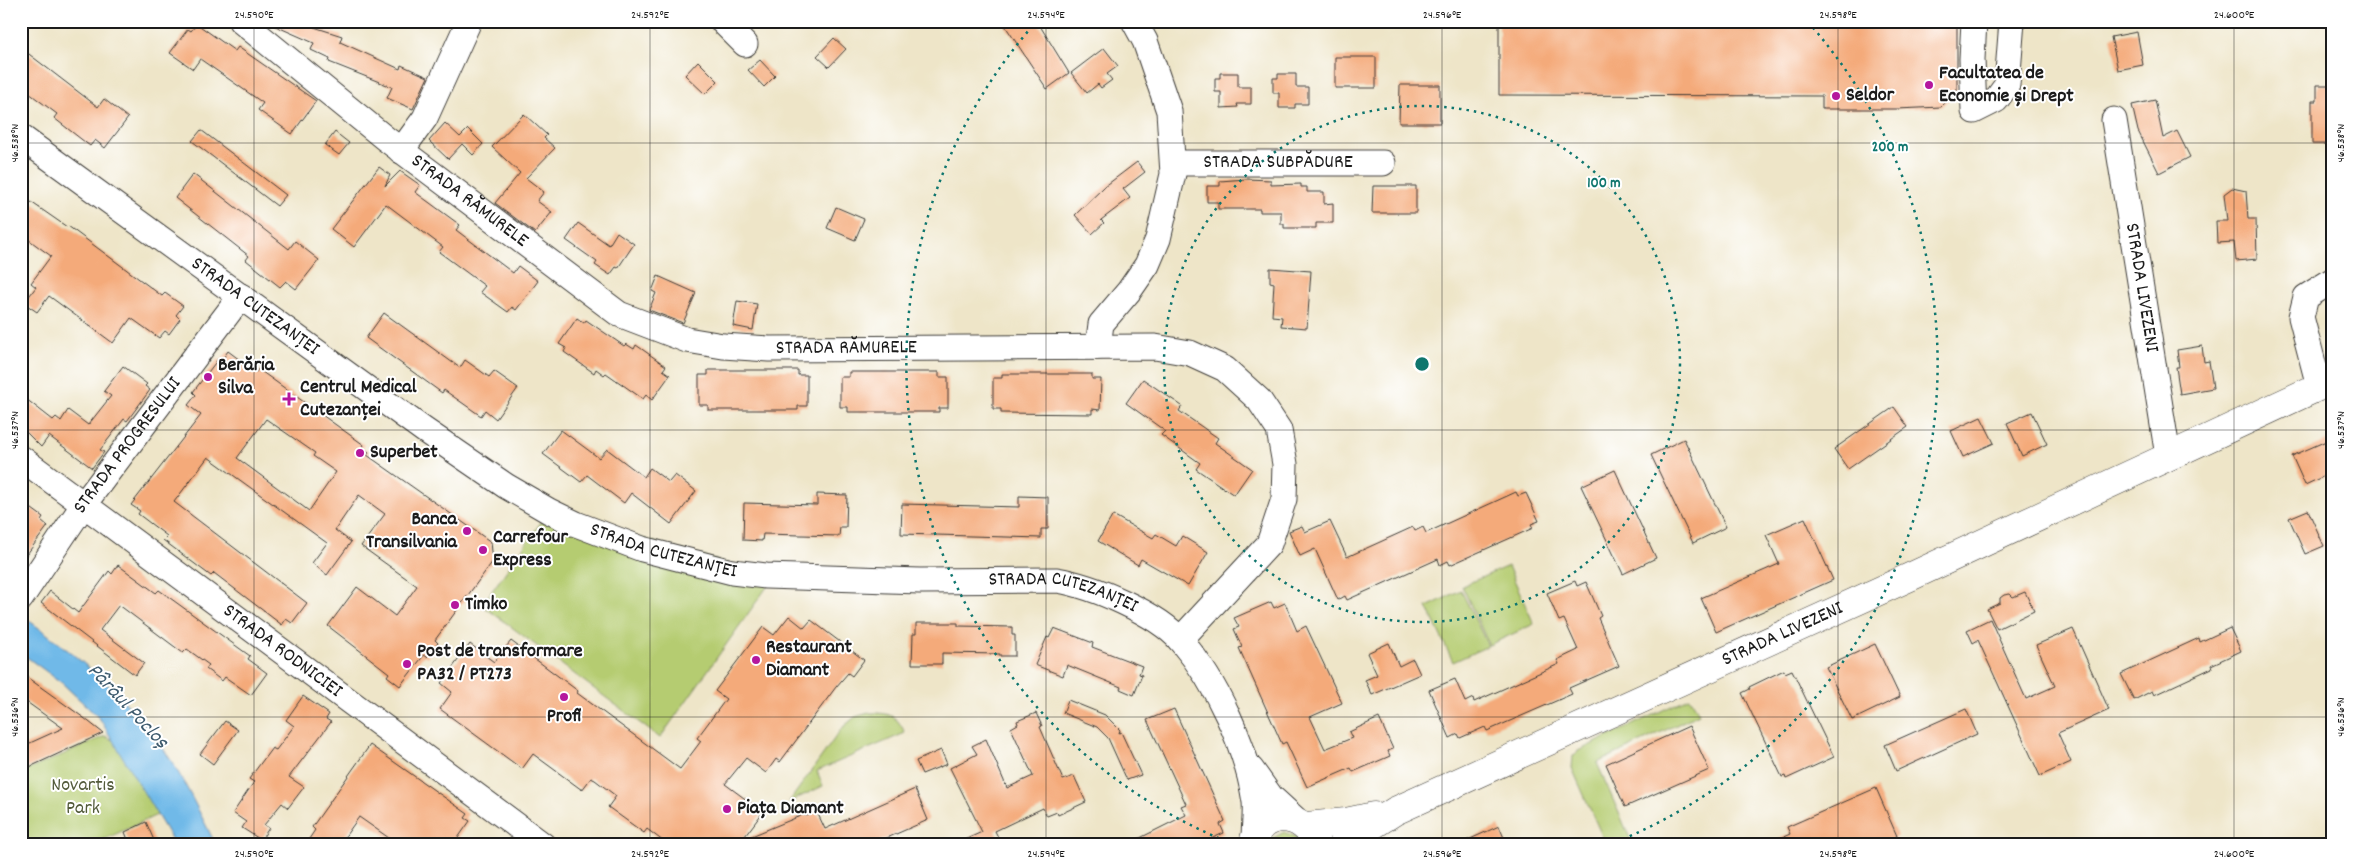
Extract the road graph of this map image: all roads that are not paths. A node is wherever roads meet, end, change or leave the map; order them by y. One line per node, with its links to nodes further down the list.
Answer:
1 (241, 21): 10 (street, STRADA RĂMURELE)
2 (469, 21): 10 (street)
3 (722, 21): 7 (street)
4 (1134, 21): 11 (street)
5 (1974, 21): 6 (street)
6 (2012, 21)
7 (745, 44)
8 (2114, 120): 17 (street, STRADA LIVEZENI)
9 (21, 137): 14 (street, STRADA CUTEZANȚEI)
10 (402, 150): 15 (street, STRADA RĂMURELE)
11 (1173, 163): 12 (street, STRADA SUBPĂDURE); 15 (street)
12 (1383, 164)
13 (2333, 280): 16 (street)
14 (241, 296): 19 (street, STRADA PROGRESULUI); 21 (street, STRADA CUTEZANȚEI)
15 (1098, 347): 21 (street, STRADA RĂMURELE)
16 (2326, 383): 17 (main road, STRADA LIVEZENI)
17 (2168, 456): 23 (main road, STRADA LIVEZENI)
18 (21, 458): 19 (street, STRADA RODNICIEI)
19 (84, 504): 20 (street, STRADA PROGRESULUI); 26 (street, STRADA RODNICIEI)
20 (21, 598)
21 (1180, 640): 22 (street, STRADA CUTEZANȚEI)
22 (1248, 765): 24 (street, STRADA CUTEZANȚEI); 25 (street, STRADA CUTEZANȚEI)
23 (1395, 811): 24 (main road, STRADA LIVEZENI); 27 (main road, STRADA LIVEZENI)
24 (1306, 830): 25 (main road, STRADA LIVEZENI)
25 (1253, 842)
26 (543, 845)
27 (1342, 845)

